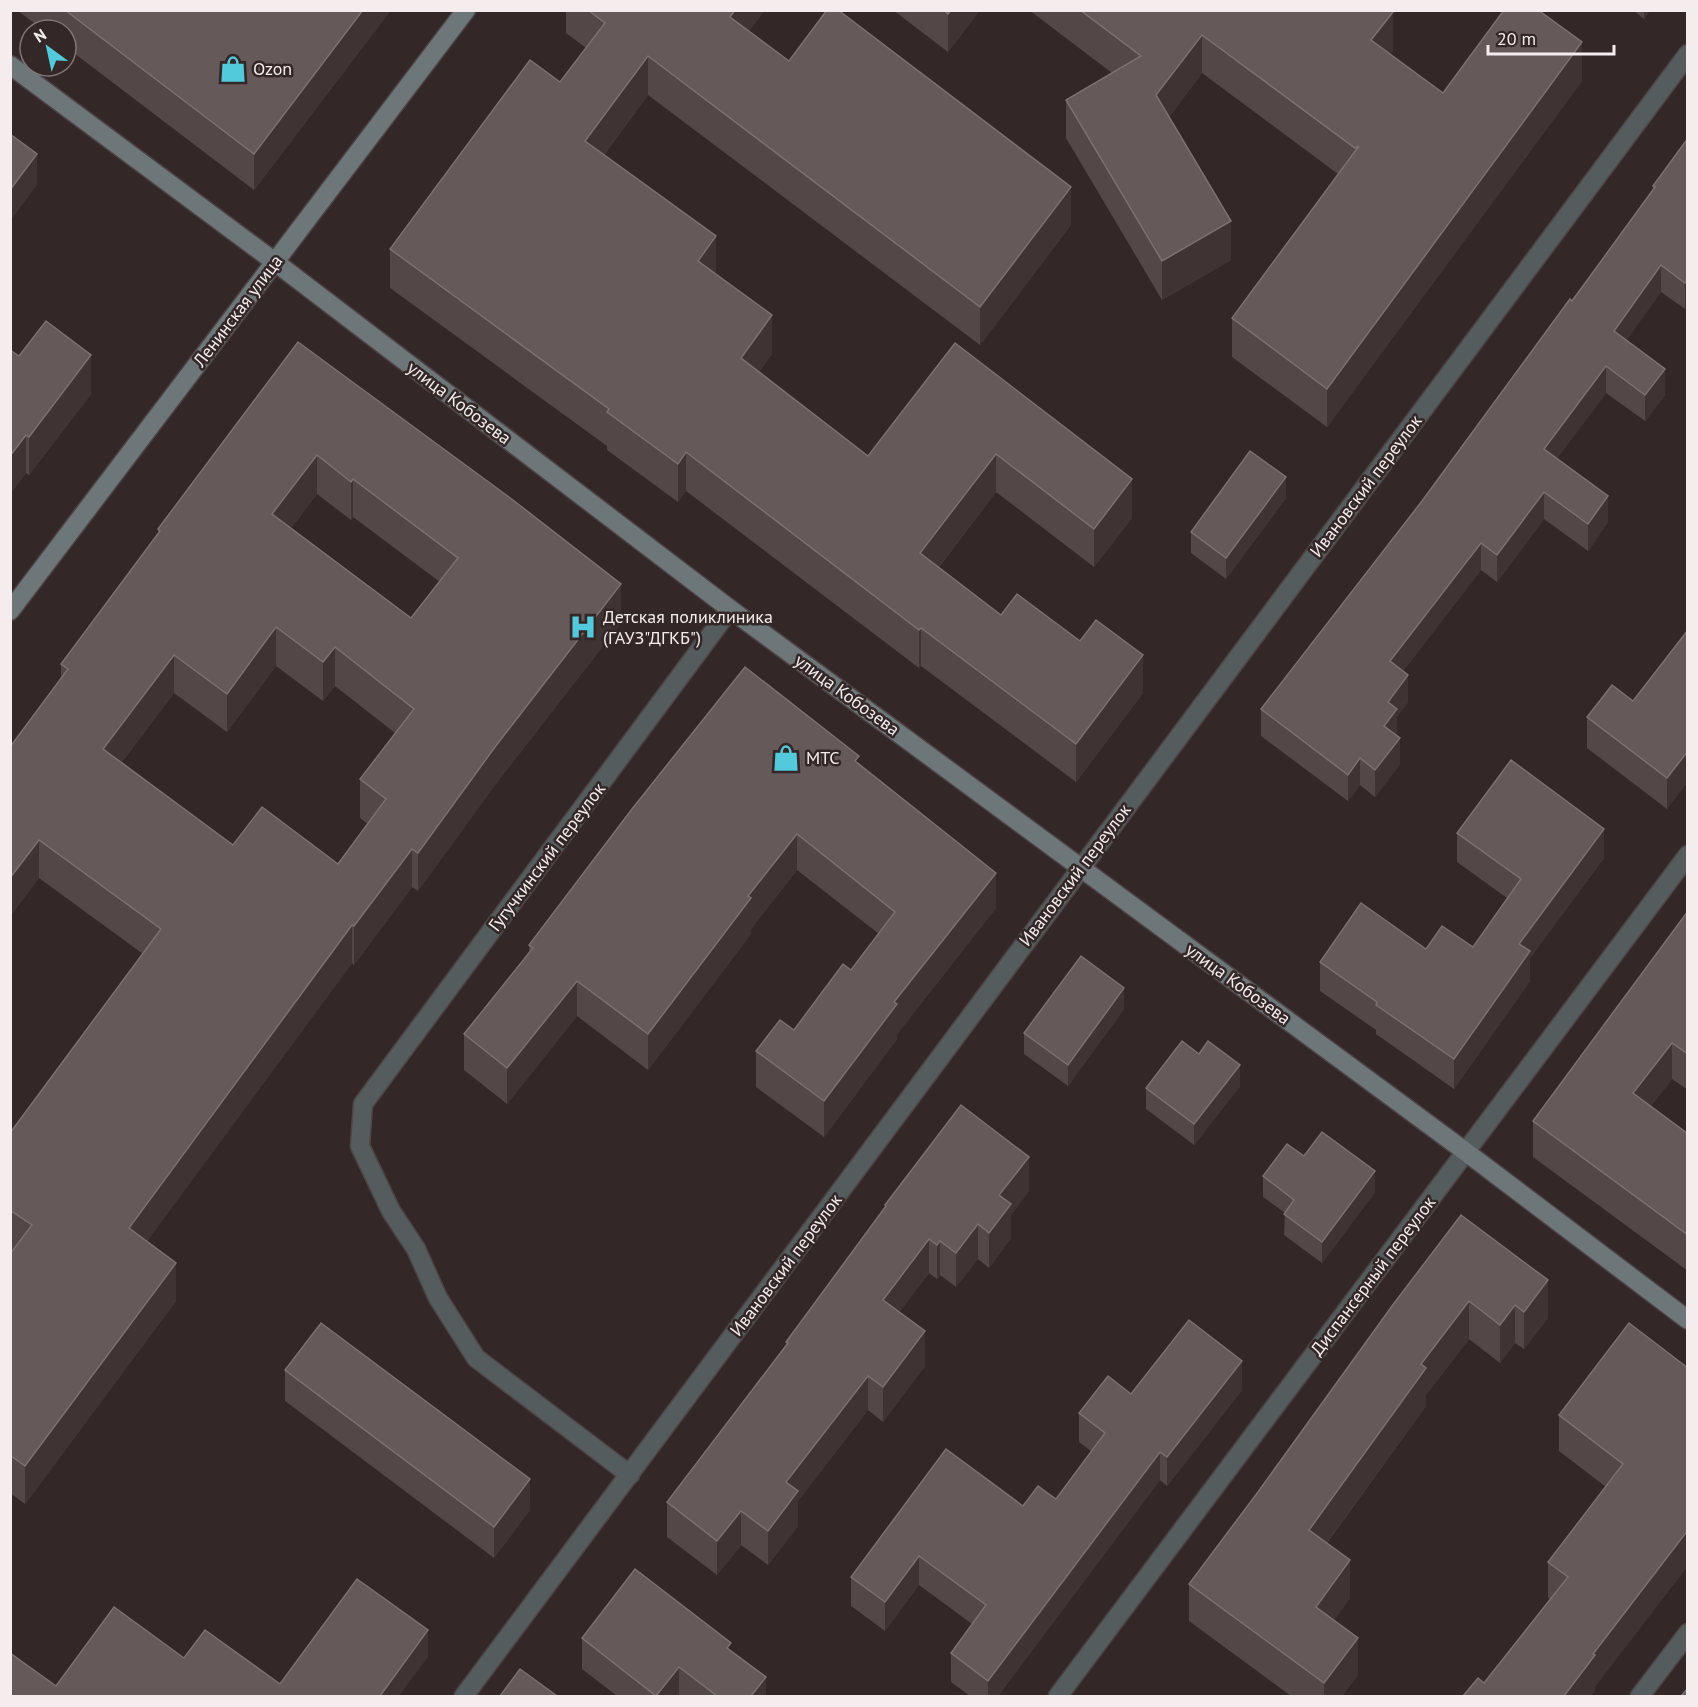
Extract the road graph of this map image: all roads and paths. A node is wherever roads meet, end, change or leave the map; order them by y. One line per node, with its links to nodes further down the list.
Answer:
1 (466, 10): 4 (main road, Ленинская улица)
2 (1688, 54): 8 (street, Ивановский переулок)
3 (10, 65): 4 (main road, улица Кобозева)
4 (275, 262): 5 (main road, улица Кобозева); 6 (main road, Ленинская улица)
5 (730, 609): 8 (main road, улица Кобозева); 11 (street, Гугучкинский переулок)
6 (10, 611)
7 (1688, 855): 9 (street, Диспансерный переулок)
8 (1081, 868): 9 (main road, улица Кобозева); 11 (street, Ивановский переулок)
9 (1466, 1152): 10 (main road, улица Кобозева); 14 (street, Диспансерный переулок)
10 (1688, 1320)
11 (630, 1475): 13 (street, Ивановский переулок)
12 (1688, 1633): 15 (street)
13 (464, 1696)
14 (1058, 1696)
15 (1640, 1696)

